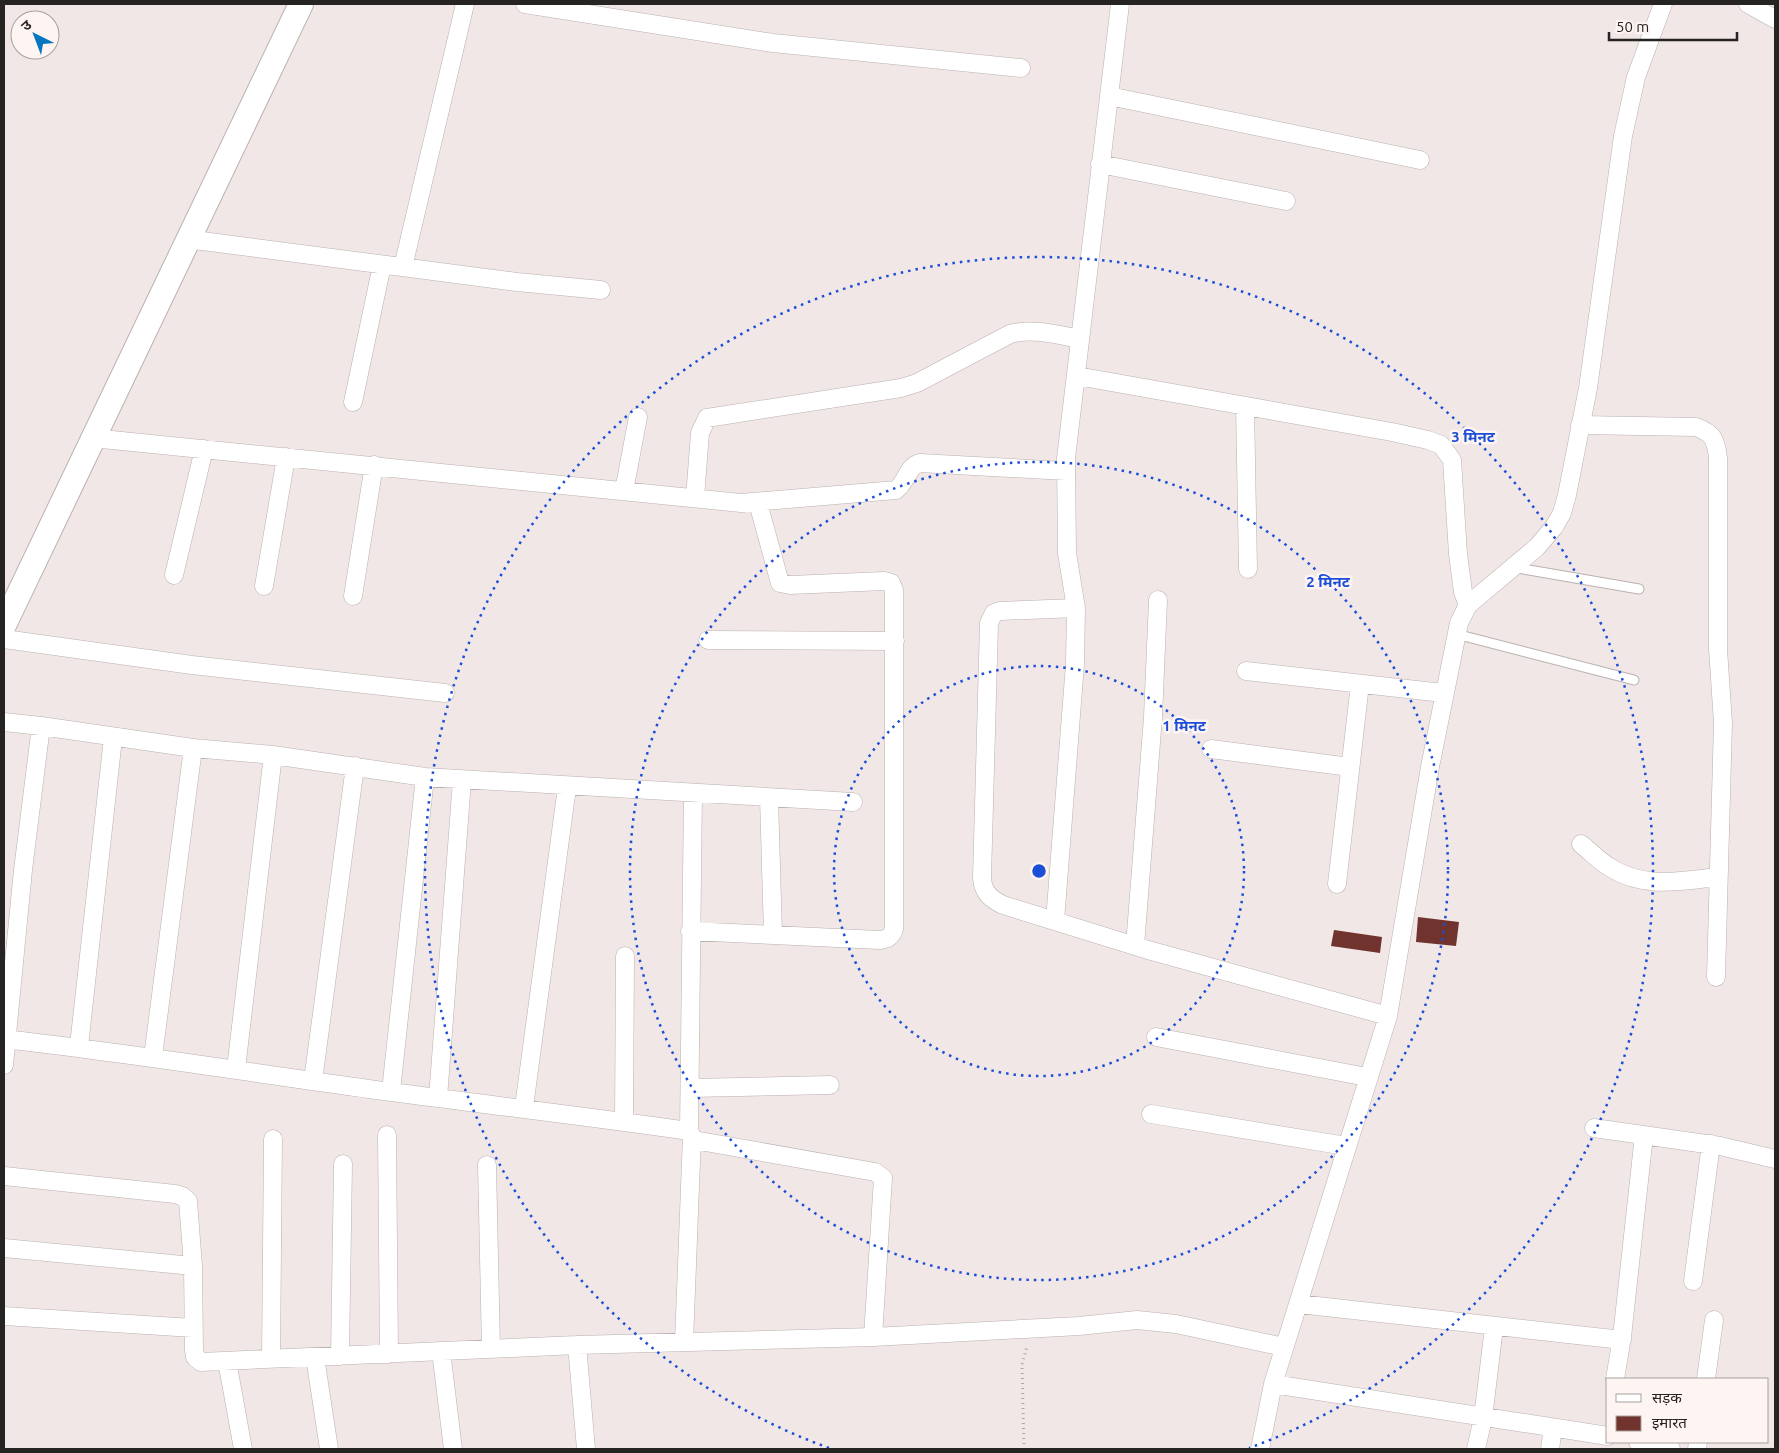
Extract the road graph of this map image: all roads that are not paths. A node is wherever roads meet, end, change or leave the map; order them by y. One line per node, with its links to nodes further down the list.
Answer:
1 (301, 4): 13 (street)
2 (464, 4): 15 (street)
3 (525, 4): 8 (street)
4 (1120, 4): 9 (street)
5 (1664, 4): 22 (street)
6 (1748, 4): 7 (street)
7 (1775, 19)
8 (1020, 68)
9 (1109, 96): 10 (street); 11 (street)
10 (1420, 160)
11 (1100, 164): 12 (street); 17 (street)
12 (1286, 201)
13 (187, 239): 14 (street); 23 (street)
14 (382, 265): 15 (street); 19 (street)
15 (404, 267): 16 (street)
16 (601, 290)
17 (1079, 339): 18 (street); 29 (street)
18 (1077, 376): 20 (street); 27 (street)
19 (354, 402)
20 (1245, 406): 32 (street); 38 (street)
21 (638, 417): 28 (street)
22 (1580, 425): 31 (street); 65 (street)
23 (92, 438): 24 (street); 40 (street)
24 (204, 449): 25 (street); 33 (street)
25 (286, 457): 26 (street); 34 (street)
26 (374, 465): 28 (street); 36 (street)
27 (1066, 471): 30 (street); 39 (street)
28 (624, 491): 29 (street)
29 (695, 498): 30 (street)
30 (758, 503): 44 (street)
31 (1512, 567): 35 (lane); 38 (street)
32 (1248, 569)
33 (174, 575)
34 (264, 586)
35 (1639, 589)
36 (353, 596)
37 (1158, 600): 70 (street)
38 (1468, 605): 41 (street)
39 (1076, 608): 67 (street); 67 (street)
40 (4, 625)
41 (1456, 634): 46 (lane); 49 (street)
42 (4, 639): 48 (street)
43 (708, 640): 44 (street)
44 (895, 641): 69 (street)
45 (1246, 671): 47 (street)
46 (1634, 680)
47 (1360, 684): 49 (street); 57 (street)
48 (445, 693)
49 (1443, 693): 73 (street)
50 (4, 722): 51 (street)
51 (41, 726): 52 (street); 75 (street)
52 (113, 738): 53 (street); 76 (street)
53 (193, 748): 55 (street); 77 (street)
54 (1211, 749): 57 (street)
55 (273, 755): 56 (street); 79 (street)
56 (355, 766): 58 (street); 81 (street)
57 (1350, 767): 66 (street)
58 (425, 777): 59 (street); 84 (street)
59 (462, 780): 60 (street); 85 (street)
60 (567, 786): 61 (street); 86 (street)
61 (693, 793): 62 (street); 68 (street)
62 (769, 798): 63 (street); 69 (street)
63 (853, 802)
64 (1581, 844): 65 (street)
65 (1718, 877): 72 (street)
66 (1337, 884)
67 (1055, 921): 70 (street)
68 (690, 930): 69 (street); 83 (street)
69 (773, 935)
70 (1136, 946): 73 (street)
71 (625, 956): 88 (street)
72 (1716, 978)
73 (1388, 1016): 80 (street)
74 (1156, 1037): 80 (street)
75 (5, 1039): 76 (street); 78 (street)
76 (79, 1046): 77 (street)
77 (153, 1057): 79 (street)
78 (4, 1065)
79 (236, 1069): 81 (street)
80 (1367, 1077): 95 (street)
81 (313, 1081): 84 (street)
82 (830, 1085): 83 (street)
83 (690, 1088): 90 (street)
84 (391, 1091): 85 (street)
85 (438, 1098): 86 (street)
86 (524, 1108): 88 (street)
87 (1151, 1114): 95 (street)
88 (624, 1122): 90 (street)
89 (1594, 1128): 92 (street)
90 (690, 1134): 108 (street); 110 (street)
91 (387, 1135): 115 (street)
92 (1644, 1135): 94 (street); 109 (street)
93 (273, 1139): 118 (street)
94 (1711, 1144): 96 (street); 102 (street)
95 (1346, 1146): 103 (street)
96 (1775, 1159)
97 (343, 1164): 116 (street)
98 (487, 1164): 113 (street)
99 (4, 1176): 101 (street)
100 (4, 1248): 101 (street)
101 (193, 1266): 107 (street)
102 (1693, 1281)
103 (1299, 1304): 106 (street); 112 (street)
104 (4, 1316): 107 (street)
105 (1714, 1320): 121 (street)
106 (1494, 1327): 109 (street); 123 (street)
107 (193, 1328): 119 (street)
108 (873, 1337): 110 (street); 112 (street)
109 (1622, 1340): 120 (street)
110 (684, 1342): 111 (street)
111 (576, 1345): 113 (street); 130 (street)
112 (1284, 1347): 122 (street)
113 (490, 1349): 114 (street)
114 (441, 1351): 115 (street); 129 (street)
115 (389, 1354): 116 (street)
116 (340, 1356): 117 (street)
117 (315, 1357): 118 (street); 128 (street)
118 (271, 1359): 119 (street)
119 (227, 1362): 127 (street)
120 (1615, 1378)
121 (1706, 1378)
122 (1273, 1384): 123 (street); 131 (street)
123 (1483, 1418): 124 (street); 132 (street)
124 (1553, 1428): 125 (street); 133 (street)
125 (1606, 1436)
126 (1644, 1445): 134 (street)
127 (243, 1449)
128 (329, 1449)
129 (453, 1449)
130 (586, 1449)
131 (1260, 1449)
132 (1476, 1449)
133 (1550, 1449)
134 (1671, 1449)

